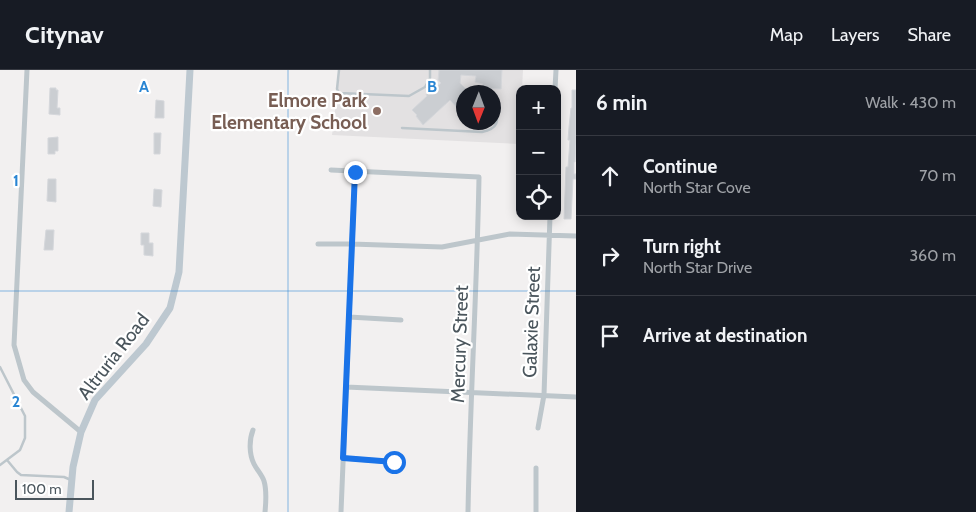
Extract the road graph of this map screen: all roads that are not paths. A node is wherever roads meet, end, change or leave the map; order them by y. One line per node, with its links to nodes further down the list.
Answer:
1 (27, 70): 26 (street)
2 (190, 70): 26 (street, Altruria Road)
3 (339, 70): 4 (lane)
4 (430, 70)
5 (556, 70): 6 (street)
6 (555, 85)
7 (402, 128): 8 (lane)
8 (490, 130)
9 (331, 170): 10 (street)
10 (355, 172): 14 (street, Mercury Street); 16 (street)
11 (550, 220): 12 (street, Galaxie Street)
12 (549, 235): 13 (street); 14 (street); 22 (street, Galaxie Street)
13 (576, 236)
14 (478, 240): 16 (street); 21 (street, Mercury Street)
15 (318, 244): 16 (street)
16 (351, 244): 17 (street)
17 (349, 317): 18 (street); 20 (street)
18 (401, 320)
19 (0, 367): 28 (lane)
20 (346, 387): 21 (street); 27 (street)
21 (472, 393): 22 (street); 36 (street, Mercury Street)
22 (544, 395): 23 (street); 24 (street, Galaxie Street)
23 (576, 397)
24 (538, 428)
25 (253, 430): 34 (street)
26 (81, 432): 32 (street, Altruria Road)
27 (343, 458): 29 (street); 35 (street)
28 (7, 460): 30 (lane); 32 (lane)
29 (394, 462)
30 (0, 465)
31 (536, 468): 37 (street)
32 (72, 481): 33 (street, Altruria Road)
33 (69, 512)
34 (265, 512)
35 (341, 512)
36 (468, 512)
37 (536, 512)

